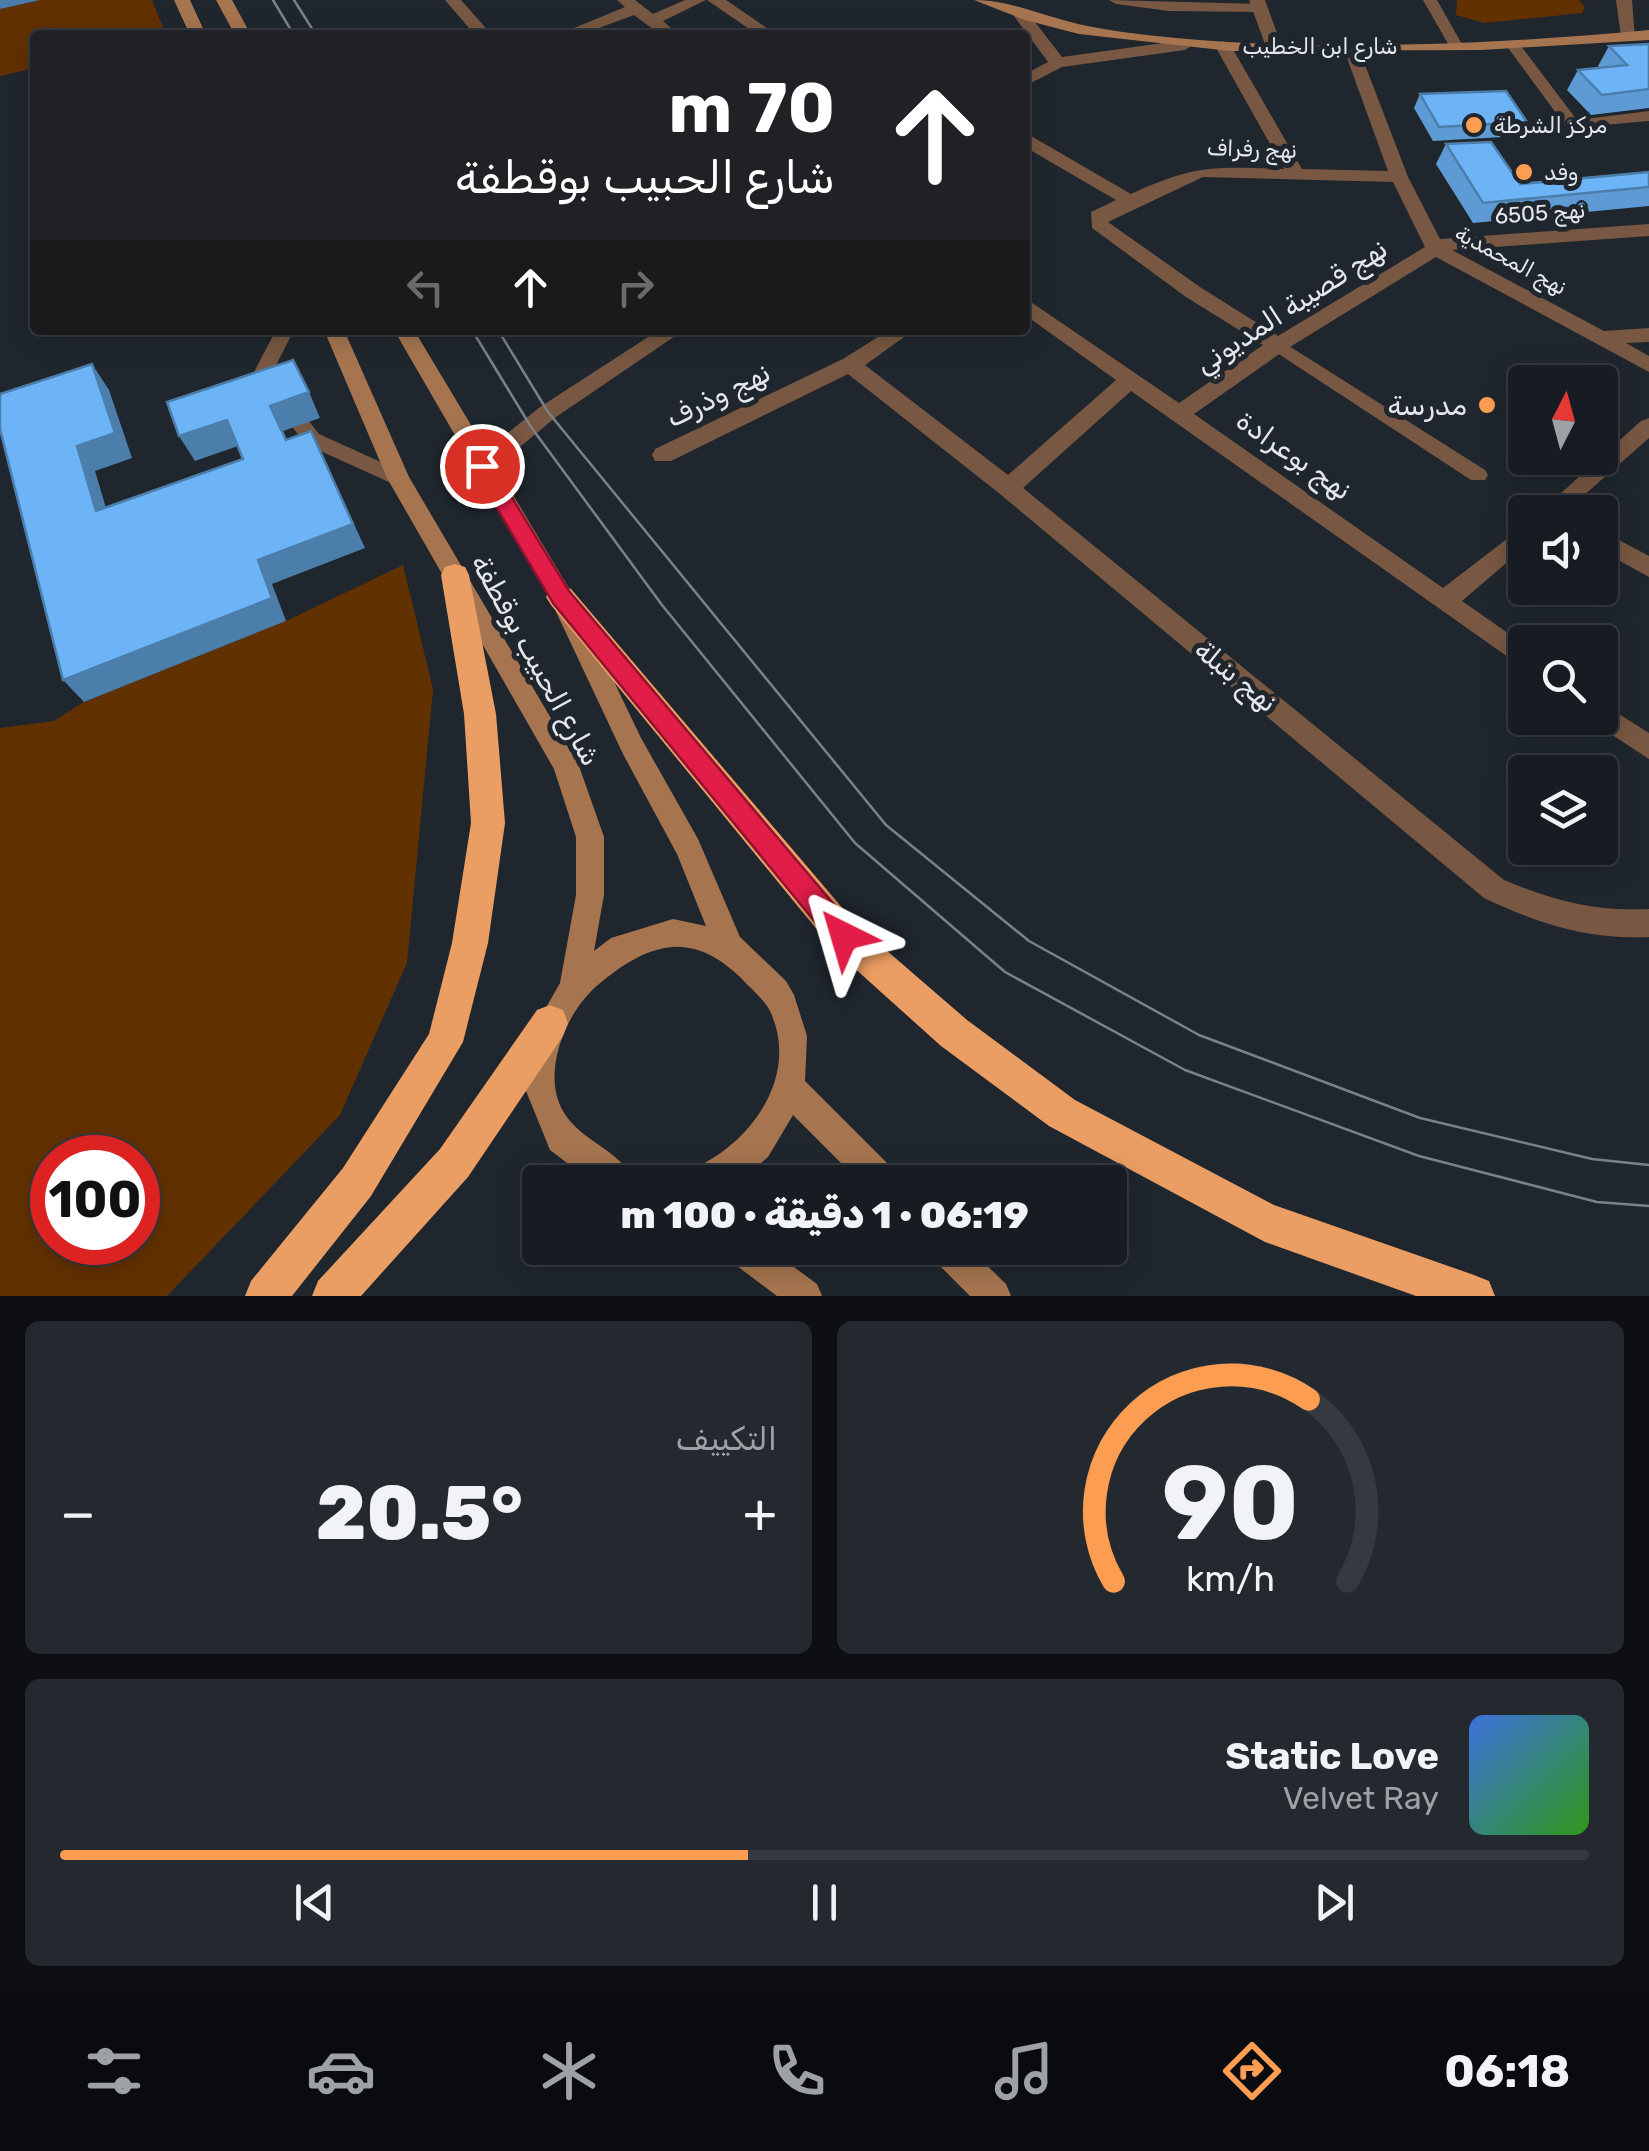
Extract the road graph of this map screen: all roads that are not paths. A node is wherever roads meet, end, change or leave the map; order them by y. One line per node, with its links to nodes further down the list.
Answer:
1 (182, 0): 15 (main road)
2 (224, 0): 16 (main road)
3 (453, 0): 17 (street)
4 (698, 0): 14 (street)
5 (715, 0): 20 (street)
6 (982, 0): 13 (main road, شارع ابن الخطيب)
7 (1116, 0): 11 (lane)
8 (1430, 0): 26 (lane)
9 (1625, 0): 12 (street); 22 (street)
10 (631, 4): 14 (street); 18 (street)
11 (1258, 4): 27 (street)
12 (1649, 8)
13 (1022, 16): 23 (main road, شارع ابن الخطيب); 29 (street)
14 (653, 20): 19 (street)
15 (196, 30)
16 (240, 30)
17 (480, 30)
18 (576, 30)
19 (665, 30)
20 (761, 30)
21 (1649, 35): 22 (main road, شارع ابن الخطيب)
22 (1629, 37): 24 (main road, شارع ابن الخطيب)
23 (1185, 44): 25 (main road, شارع ابن الخطيب); 29 (street, شارع ابن الخطيب)
24 (1513, 45): 26 (main road, شارع ابن الخطيب); 31 (lane)
25 (1223, 46): 27 (main road, شارع ابن الخطيب); 33 (street)
26 (1456, 46): 28 (main road, شارع ابن الخطيب)
27 (1274, 48): 28 (main road, شارع ابن الخطيب)
28 (1351, 48): 34 (street, نهج المحمدية)
29 (1058, 63): 30 (street, شارع ابن الخطيب)
30 (1030, 77)
31 (1649, 116)
32 (1030, 143): 35 (street)
33 (1297, 176): 34 (street, نهج رفراف); 35 (street, نهج رفراف)
34 (1399, 177): 37 (street, نهج المحمدية)
35 (1129, 200): 46 (street, نهج رفراف)
36 (1649, 230): 37 (street, نهج 6505)
37 (1435, 247): 45 (street, نهج المحمدية); 46 (street, نهج قصيبة المديوني)
38 (1030, 308): 49 (street, نهج بوعرادة)
39 (282, 335): 50 (lane)
40 (336, 335): 57 (main road, شارع الحبيب بوقطفة)
41 (407, 335): 55 (main road, شارع الحبيب بوقطفة)
42 (666, 335): 55 (street)
43 (896, 335): 47 (street, نهج وذرف)
44 (1649, 335): 45 (street)
45 (1605, 338): 48 (street, نهج المحمدية)
46 (1278, 345): 51 (street, نهج قصيبة المديوني); 56 (lane)
47 (850, 364): 54 (street, نهج وذرف); 58 (street, نهج بنبلة)
48 (1649, 365)
49 (1132, 378): 51 (street, نهج بوعرادة); 58 (street)
50 (280, 394)
51 (1179, 414): 65 (street, نهج بوعرادة)
52 (301, 424): 57 (lane)
53 (1649, 426): 59 (street)
54 (664, 455)
55 (482, 466): 64 (main road, شارع الحبيب بوقطفة)
56 (1478, 476)
57 (398, 478): 63 (main road, شارع الحبيب بوقطفة)
58 (1008, 488): 69 (street, نهج بنبلة)
59 (1573, 495)
60 (1508, 548): 65 (street)
61 (1618, 550): 62 (street)
62 (1649, 568)
63 (455, 575): 71 (main road, شارع الحبيب بوقطفة); 79 (highway)
64 (561, 597): 70 (main road, شارع الحبيب بوقطفة); 83 (highway)
65 (1445, 601): 66 (street, نهج بوعرادة)
66 (1508, 647)
67 (1618, 726): 68 (street)
68 (1649, 748)
69 (1649, 923)
70 (729, 946): 71 (main road); 73 (main road)
71 (574, 982): 72 (main road)
72 (550, 1023): 74 (main road); 80 (highway)
73 (790, 1089): 75 (main road); 76 (main road)
74 (585, 1165)
75 (732, 1165)
76 (865, 1165)
77 (763, 1265): 81 (main road)
78 (963, 1265): 82 (main road)
79 (266, 1296)
80 (333, 1296)
81 (804, 1296)
82 (994, 1296)
83 (1474, 1296)

